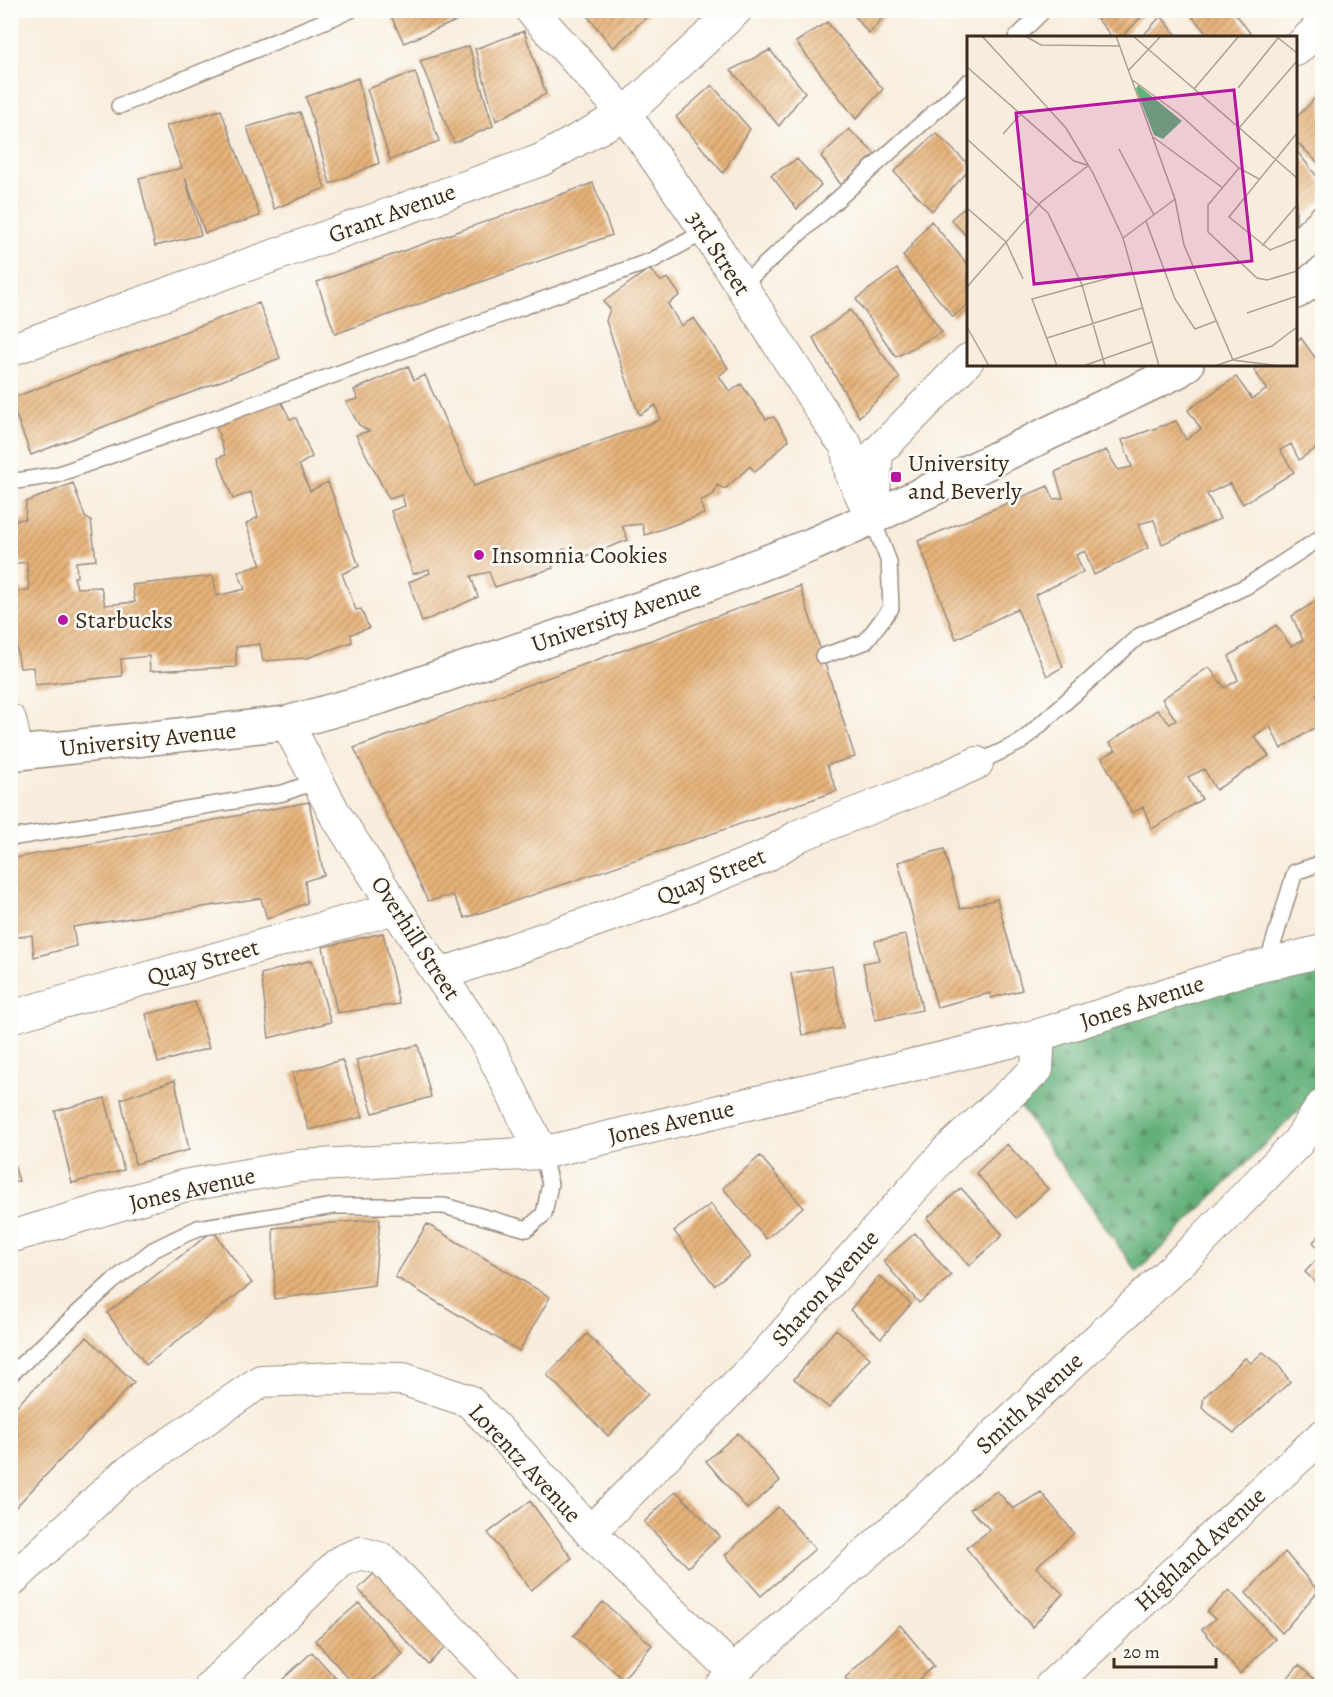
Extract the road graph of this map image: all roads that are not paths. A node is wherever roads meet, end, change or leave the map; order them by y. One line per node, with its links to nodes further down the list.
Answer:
1 (351, 10): 7 (lane)
2 (531, 10): 8 (street, 3rd Street)
3 (736, 10): 8 (street, Grant Avenue)
4 (1044, 10): 5 (lane)
5 (1018, 36)
6 (967, 84): 11 (lane)
7 (119, 106)
8 (625, 114): 9 (street, 3rd Street); 13 (street, Grant Avenue)
9 (706, 231): 11 (street, 3rd Street); 16 (lane)
10 (1323, 274): 12 (street)
11 (741, 286): 17 (street, 3rd Street)
12 (1297, 291)
13 (10, 350)
14 (967, 362): 17 (street)
15 (1184, 366): 17 (street, University Avenue)
16 (10, 482)
17 (872, 518): 19 (lane); 21 (street, University Avenue)
18 (1323, 537): 23 (lane)
19 (823, 656)
20 (10, 720): 22 (street)
21 (287, 723): 22 (street, University Avenue); 24 (street, Overhill Street)
22 (14, 753)
23 (977, 763): 30 (street, Quay Street)
24 (317, 781): 25 (lane); 27 (street, Overhill Street)
25 (10, 838)
26 (1323, 863): 29 (lane)
27 (395, 908): 30 (street, Overhill Street); 31 (street, Quay Street)
28 (1323, 951): 29 (street, Jones Avenue)
29 (1267, 964): 32 (street, Jones Avenue)
30 (440, 975): 34 (street, Overhill Street)
31 (10, 1017)
32 (1039, 1035): 34 (street, Jones Avenue); 38 (street, Sharon Avenue)
33 (1323, 1106): 40 (street, Smith Avenue)
34 (542, 1153): 35 (street, Jones Avenue); 36 (lane)
35 (10, 1237)
36 (10, 1375)
37 (1323, 1436): 43 (street, Highland Avenue)
38 (590, 1532): 39 (street, Lorentz Avenue); 40 (street, Lorentz Avenue)
39 (10, 1582)
40 (727, 1678)
41 (210, 1686): 42 (street)
42 (506, 1686)
43 (1051, 1686)

